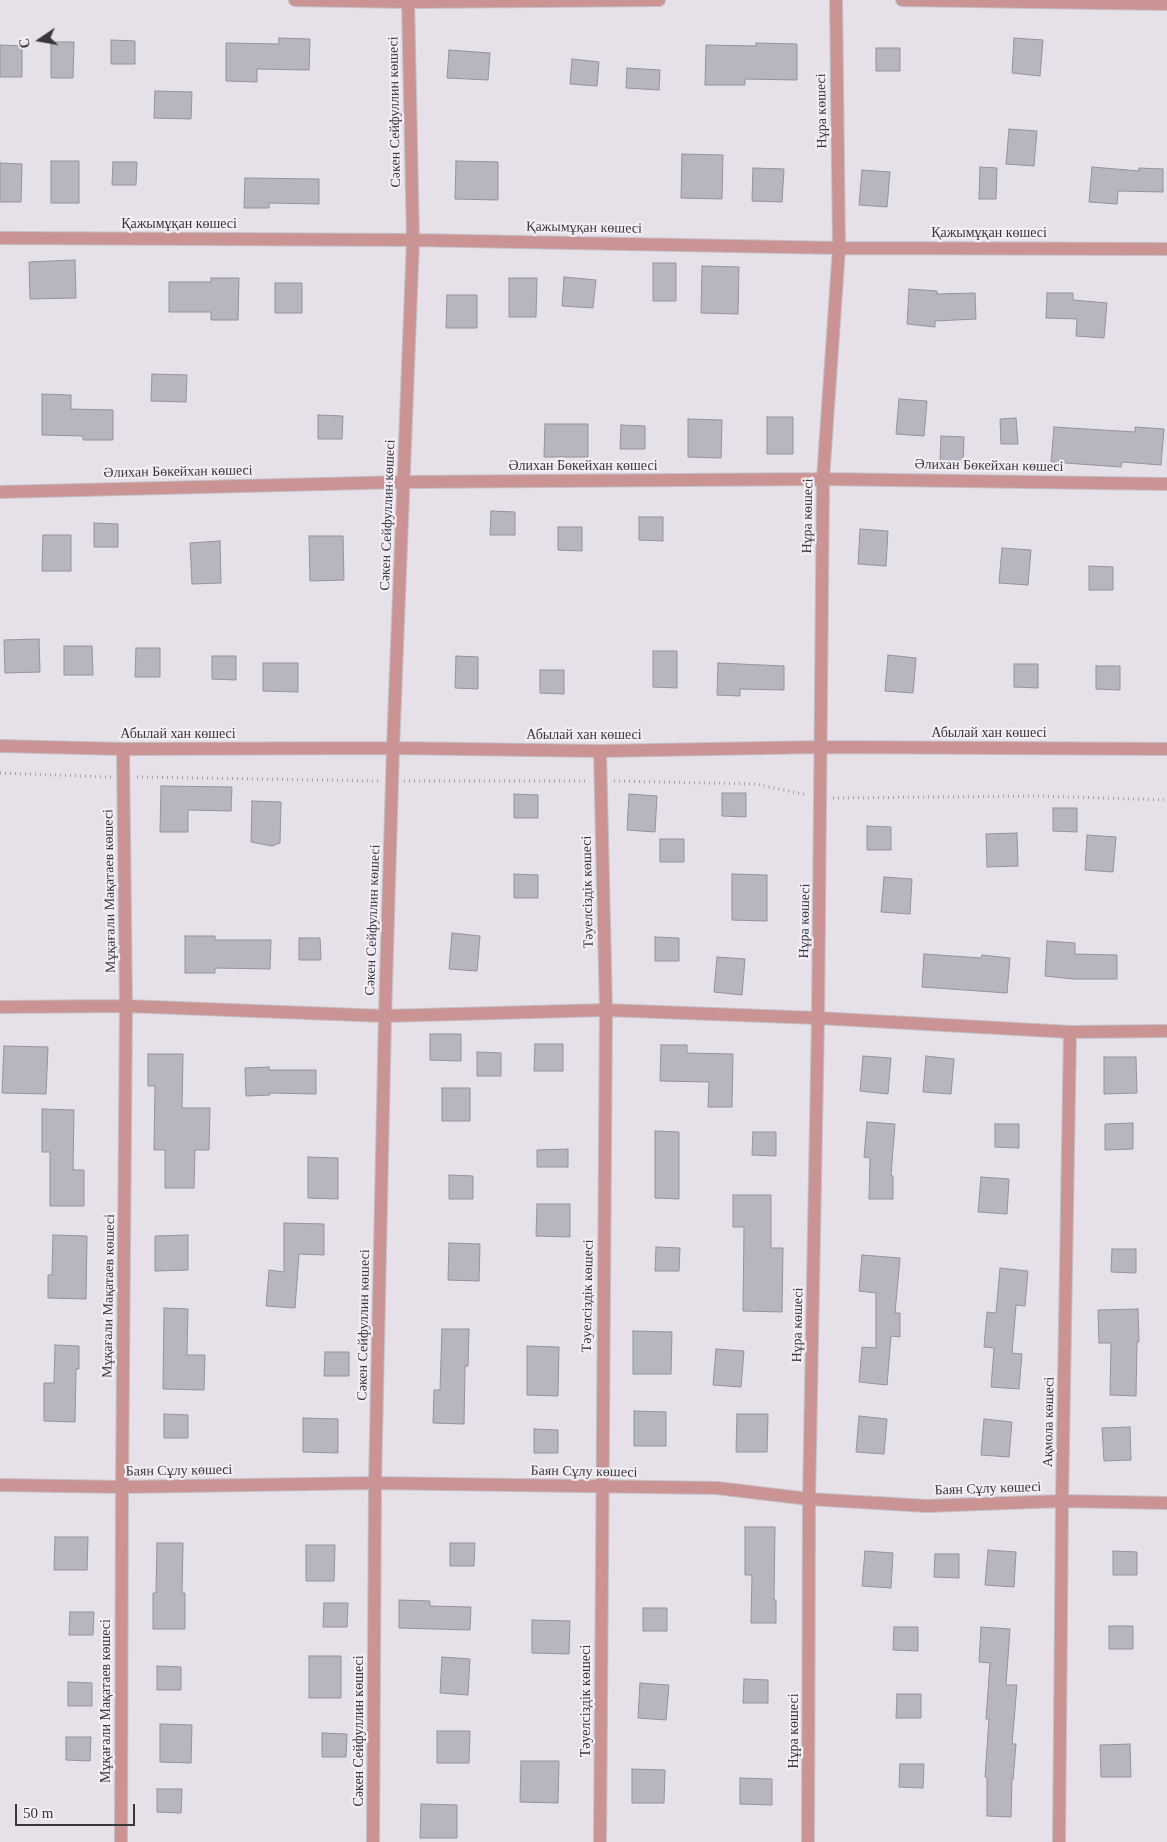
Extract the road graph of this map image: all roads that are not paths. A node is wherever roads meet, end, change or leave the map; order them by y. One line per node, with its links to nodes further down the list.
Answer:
1 (295, 0): 5 (street)
2 (659, 0): 5 (street)
3 (836, 0): 9 (street, Нұра көшесі)
4 (902, 0): 6 (street)
5 (408, 1): 8 (street, Сәкен Сейфуллин көшесі)
6 (1167, 4)
7 (0, 238): 8 (street, Қажымұқан көшесі)
8 (413, 240): 9 (street, Қажымұқан көшесі); 12 (street, Сәкен Сейфуллин көшесі)
9 (839, 248): 10 (street, Қажымұқан көшесі); 11 (street, Нұра көшесі)
10 (1167, 249)
11 (823, 479): 12 (street, Әлихан Бөкейхан көшесі); 13 (street, Әлихан Бөкейхан көшесі); 16 (street, Нұра көшесі)
12 (404, 482): 14 (street, Әлихан Бөкейхан көшесі); 17 (street, Сәкен Сейфуллин көшесі)
13 (1167, 484)
14 (0, 492)
15 (0, 746): 19 (street, Абылай хан көшесі)
16 (821, 747): 18 (street, Абылай хан көшесі); 20 (street, Абылай хан көшесі); 25 (street, Нұра көшесі)
17 (393, 748): 19 (street, Абылай хан көшесі); 20 (street, Абылай хан көшесі); 24 (street, Сәкен Сейфуллин көшесі)
18 (1167, 749)
19 (123, 750): 21 (street, Мұқағали Мақатаев көшесі)
20 (600, 750): 23 (street, Тәуелсіздік көшесі)
21 (126, 1006): 22 (street); 24 (street); 30 (street, Мұқағали Мақатаев көшесі)
22 (0, 1007)
23 (606, 1010): 24 (street); 25 (street); 31 (street, Тәуелсіздік көшесі)
24 (385, 1016): 28 (street, Сәкен Сейфуллин көшесі)
25 (818, 1018): 27 (street); 32 (street, Нұра көшесі)
26 (1167, 1030): 27 (street)
27 (1070, 1032): 33 (street, Ақмола көшесі)
28 (375, 1483): 30 (street, Баян Сұлу көшесі); 31 (street, Баян Сұлу көшесі); 36 (street, Сәкен Сейфуллин көшесі)
29 (0, 1485): 30 (street, Баян Сұлу көшесі)
30 (122, 1487): 35 (street, Мұқағали Мақатаев көшесі)
31 (602, 1487): 32 (street, Баян Сұлу көшесі); 37 (street, Тәуелсіздік көшесі)
32 (809, 1499): 33 (street, Баян Сұлу көшесі); 38 (street, Нұра көшесі)
33 (1062, 1502): 34 (street, Баян Сұлу көшесі); 39 (street, Ақмола көшесі)
34 (1167, 1503)
35 (121, 1842)
36 (373, 1842)
37 (600, 1842)
38 (808, 1842)
39 (1059, 1842)

